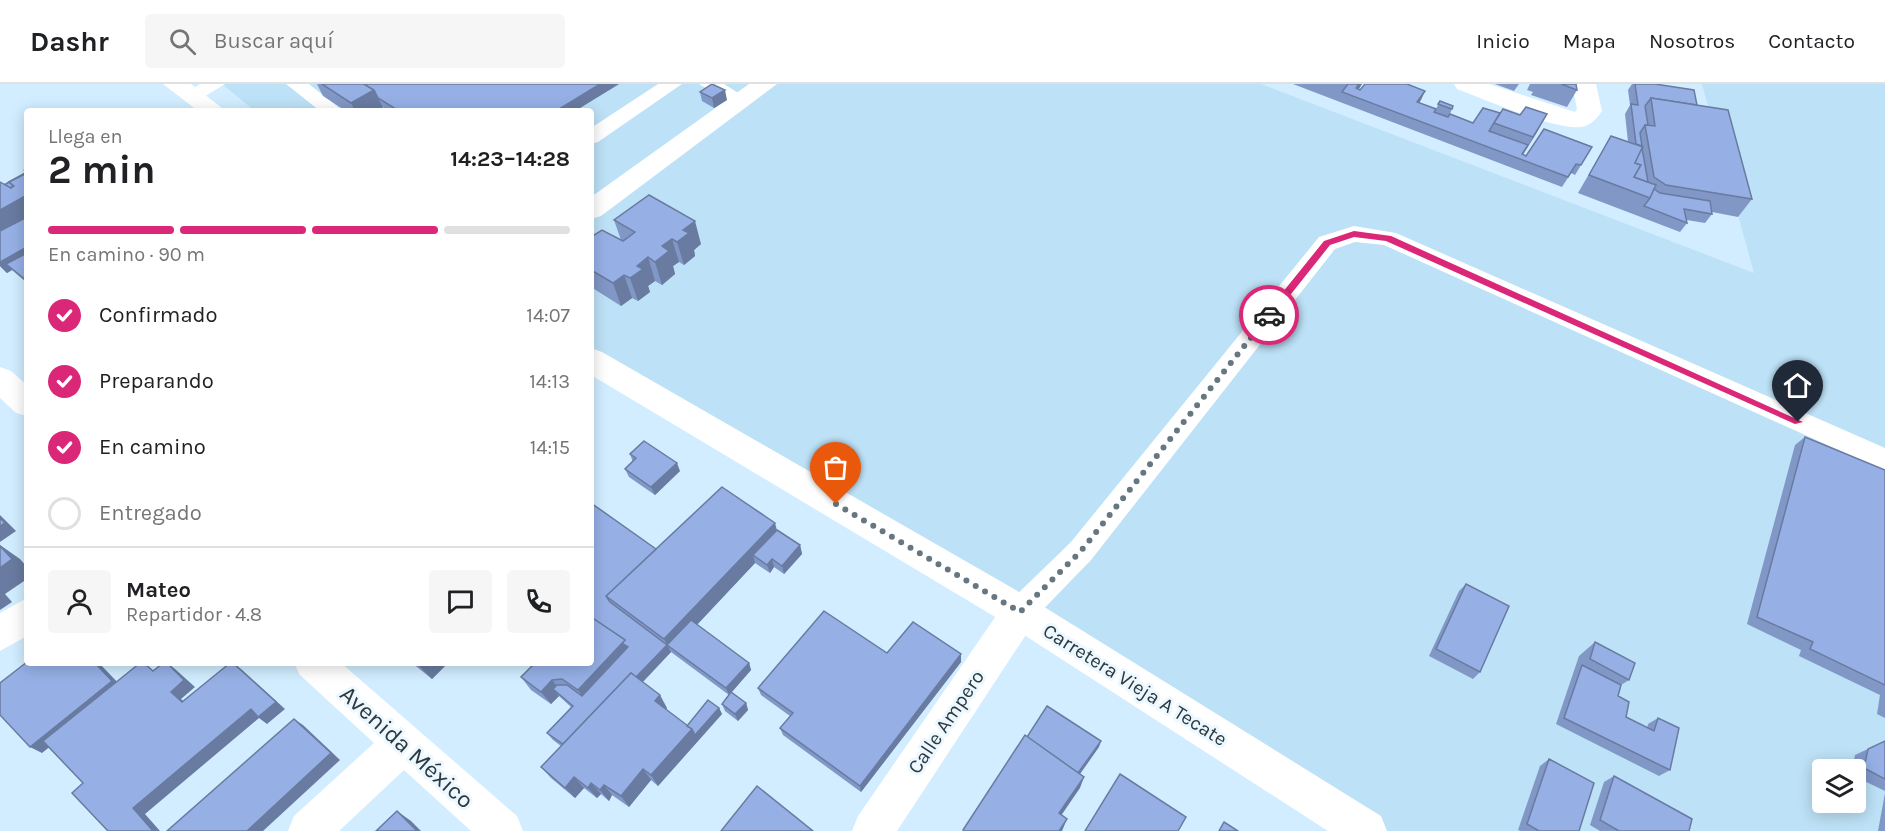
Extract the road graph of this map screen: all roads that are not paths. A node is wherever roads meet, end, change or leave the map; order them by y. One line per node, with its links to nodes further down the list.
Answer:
1 (215, 84): 8 (lane)
2 (296, 84): 11 (lane)
3 (672, 84): 12 (lane)
4 (709, 84): 9 (lane)
5 (765, 84): 9 (street)
6 (1466, 84): 7 (street)
7 (1584, 84)
8 (183, 90): 10 (street)
9 (741, 101): 13 (street)
10 (210, 108)
11 (329, 108)
12 (594, 135)
13 (594, 208)
14 (594, 362): 18 (street, Carretera Vieja A Tecate)
15 (0, 379): 16 (street)
16 (24, 401)
17 (1885, 460): 18 (lane)
18 (1020, 612): 25 (street, Calle Ampero); 26 (street, Carretera Vieja A Tecate)
19 (24, 617): 20 (street)
20 (0, 634)
21 (316, 666): 22 (street, Avenida México)
22 (404, 743): 23 (street); 24 (street, Avenida México)
23 (309, 831)
24 (502, 831)
25 (873, 831)
26 (1366, 831)

